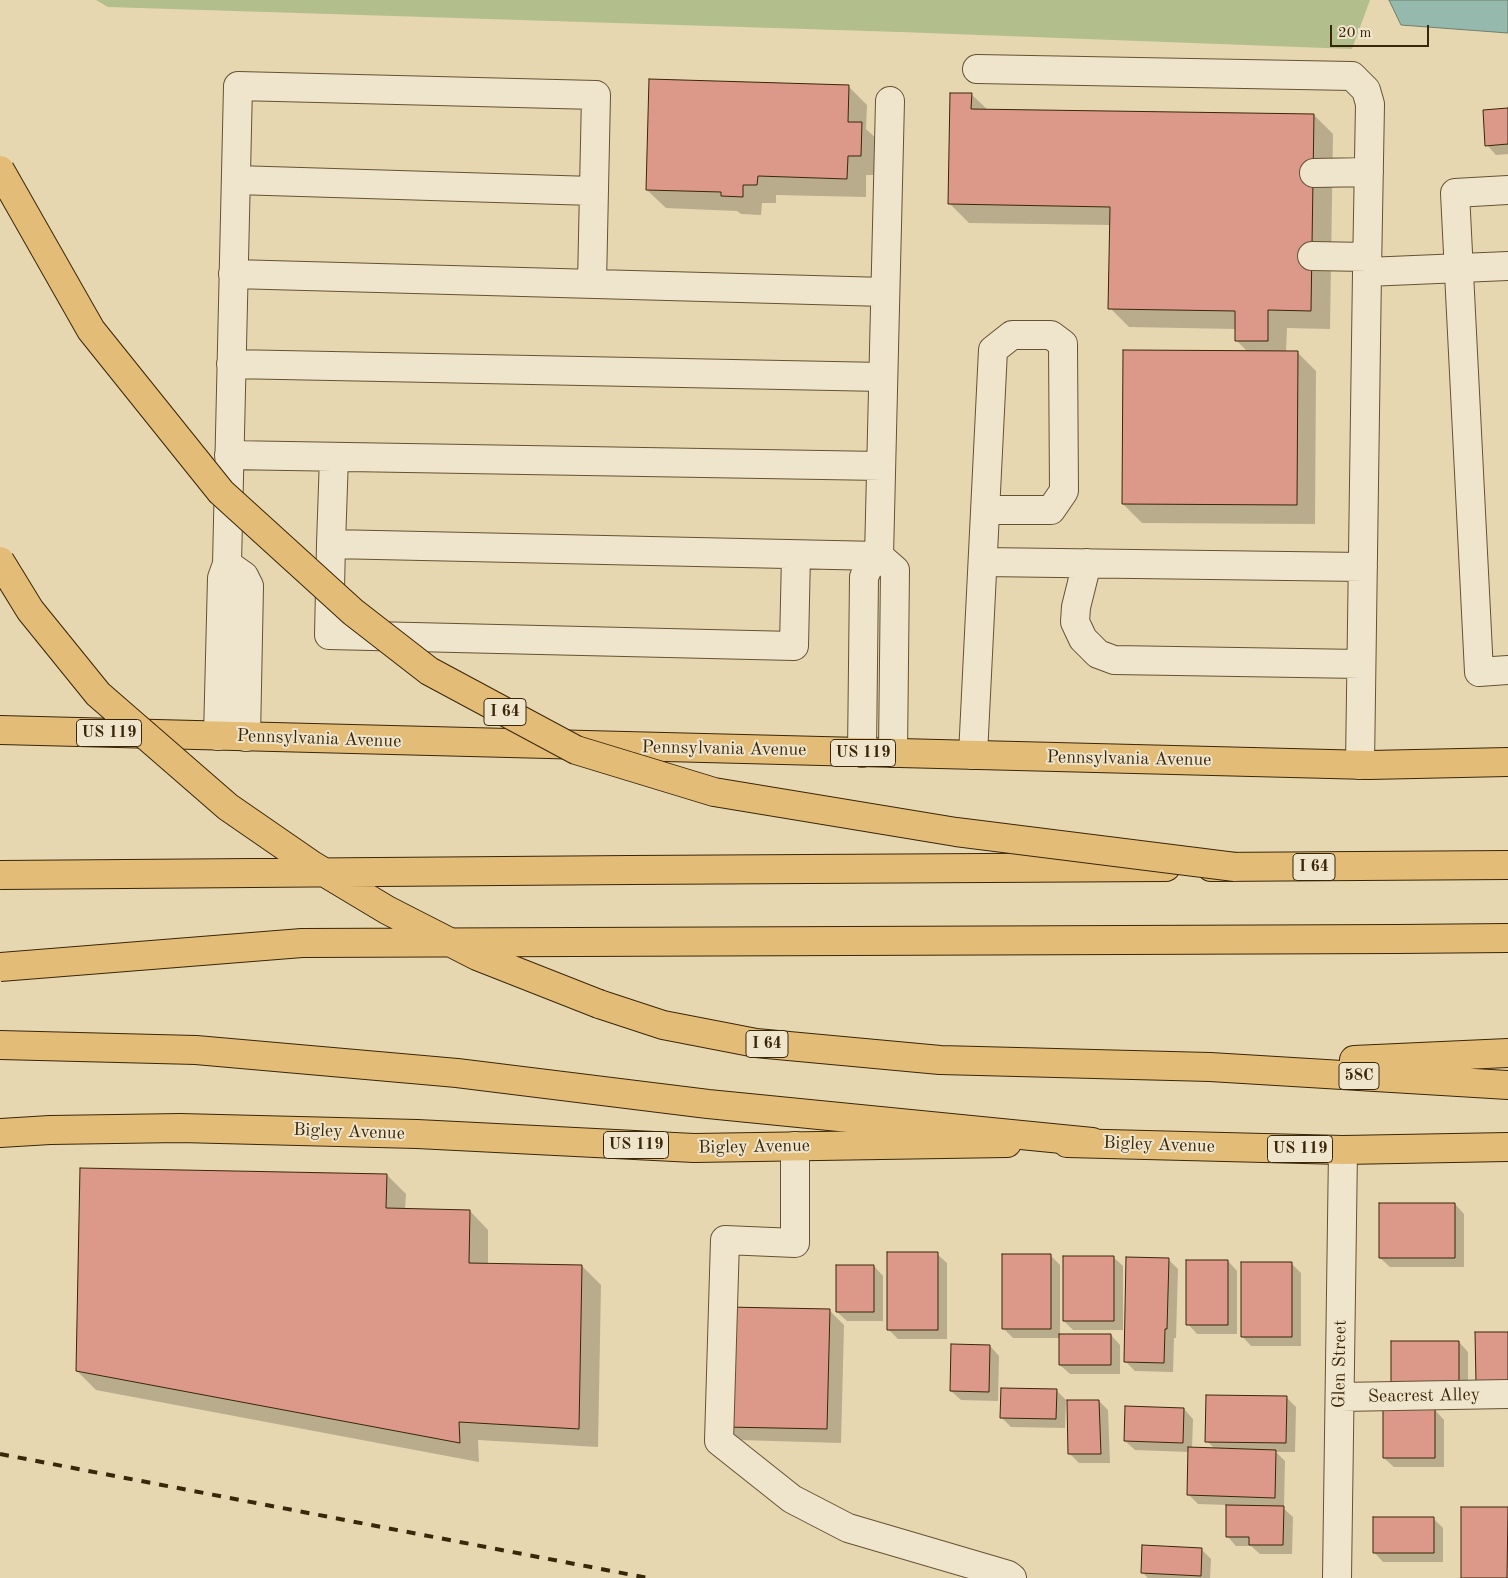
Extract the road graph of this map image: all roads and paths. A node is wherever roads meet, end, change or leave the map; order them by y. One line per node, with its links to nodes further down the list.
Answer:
1 (977, 69): 4 (street)
2 (890, 101): 15 (street)
3 (0, 170): 41 (main road, I 64, bridge)
4 (1369, 172): 5 (street); 10 (street)
5 (1314, 173)
6 (236, 180): 8 (street); 8 (street); 13 (street)
7 (1508, 190): 12 (street)
8 (593, 191): 14 (street)
9 (1312, 256): 10 (street)
10 (1367, 264): 12 (street); 29 (street)
11 (1508, 266): 12 (street)
12 (1458, 268): 31 (street)
13 (234, 274): 14 (street); 16 (street)
14 (592, 284): 15 (street)
15 (885, 292): 17 (street)
16 (231, 364): 17 (street); 18 (street)
17 (883, 377): 20 (street)
18 (229, 455): 19 (street); 28 (street)
19 (334, 457): 20 (street); 22 (street)
20 (881, 466): 24 (street)
21 (986, 510): 21 (street); 26 (street)
22 (331, 544): 23 (street); 23 (street)
23 (796, 554): 24 (street)
24 (879, 556): 35 (street); 36 (street)
25 (0, 562): 47 (main road, I 64, bridge)
26 (983, 562): 27 (street); 37 (street)
27 (1087, 563): 29 (street); 30 (street)
28 (227, 564): 33 (street); 34 (street)
29 (1363, 567): 30 (street)
30 (1361, 664): 39 (street)
31 (1508, 670)
32 (0, 730): 33 (main road, Pennsylvania Avenue / US 119)
33 (218, 736): 34 (main road, Pennsylvania Avenue / US 119)
34 (246, 737): 35 (main road, Pennsylvania Avenue / US 119)
35 (862, 753): 36 (main road, Pennsylvania Avenue / US 119)
36 (893, 753): 37 (main road, Pennsylvania Avenue / US 119)
37 (974, 755): 39 (main road, Pennsylvania Avenue / US 119)
38 (1508, 762): 39 (main road, Pennsylvania Avenue / US 119)
39 (1360, 765)
40 (1508, 865): 41 (main road, I 64)
41 (1235, 867): 42 (main road, bridge)
42 (0, 875)
43 (1508, 938): 44 (main road, bridge)
44 (0, 967)
45 (0, 1045): 50 (main road)
46 (1508, 1053): 47 (main road, I 64)
47 (1210, 1067): 48 (main road, 58C)
48 (1508, 1085)
49 (0, 1133): 51 (main road, Bigley Avenue / US 119)
50 (1092, 1142): 51 (main road, Bigley Avenue / US 119); 53 (main road, Bigley Avenue / US 119)
51 (795, 1146): 56 (street)
52 (1508, 1147): 53 (main road, Bigley Avenue / US 119)
53 (1343, 1150): 55 (street, Glen Street)
54 (1508, 1394): 55 (street, Seacrest Alley)
55 (1340, 1398): 57 (street, Glen Street)
56 (1012, 1578)
57 (1337, 1578)

